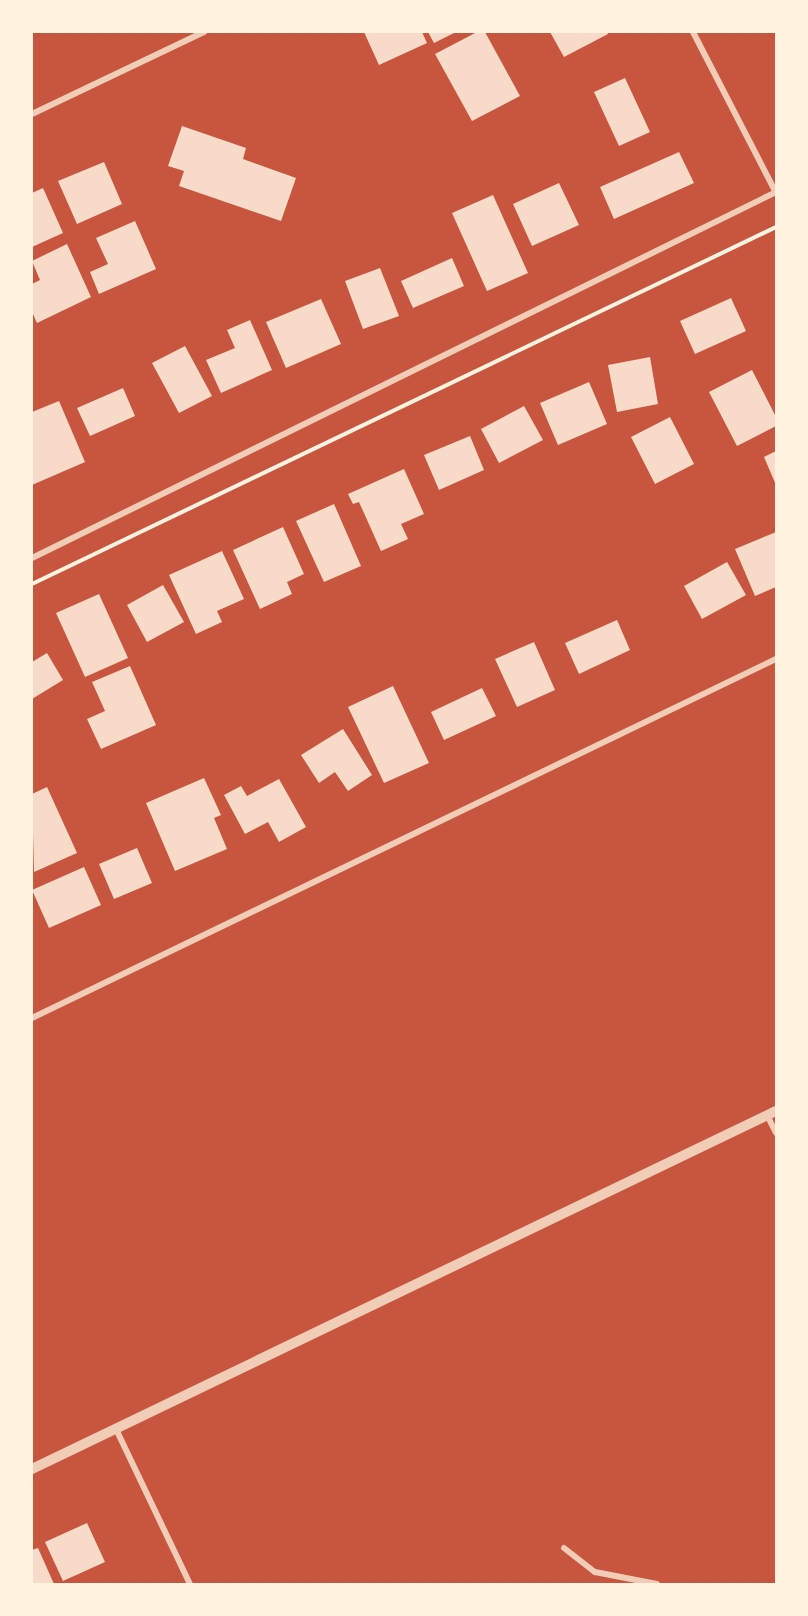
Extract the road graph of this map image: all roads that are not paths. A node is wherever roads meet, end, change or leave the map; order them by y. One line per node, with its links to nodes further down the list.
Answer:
1 (204, 32): 3 (street)
2 (693, 32): 4 (street)
3 (32, 114)
4 (776, 193): 5 (street)
5 (32, 558)
6 (777, 659): 7 (street)
7 (32, 1018)
8 (772, 1113): 9 (street); 10 (street)
9 (777, 1133)
10 (116, 1429): 11 (street); 13 (street)
11 (32, 1469)
12 (564, 1548): 14 (street)
13 (190, 1584)
14 (657, 1584)

